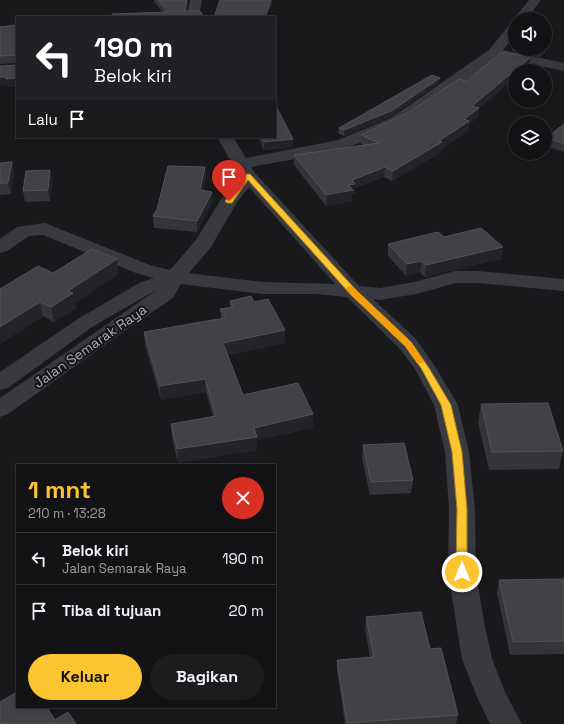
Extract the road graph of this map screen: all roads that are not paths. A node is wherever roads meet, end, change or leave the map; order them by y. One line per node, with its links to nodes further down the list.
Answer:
1 (196, 0): 4 (street)
2 (535, 0): 3 (street)
3 (526, 12)
4 (193, 16)
5 (508, 36): 6 (street)
6 (494, 53): 7 (street); 9 (street)
7 (564, 67)
8 (226, 138): 9 (street)
9 (244, 170): 11 (street, Jalan Semarak Raya); 13 (street)
10 (0, 247): 11 (street)
11 (175, 277): 13 (street); 14 (street, Jalan Semarak Raya); 15 (street, Jalan Semarak Raya)
12 (564, 285): 13 (street)
13 (354, 293): 16 (street)
14 (0, 383)
15 (0, 409)
16 (506, 724)

